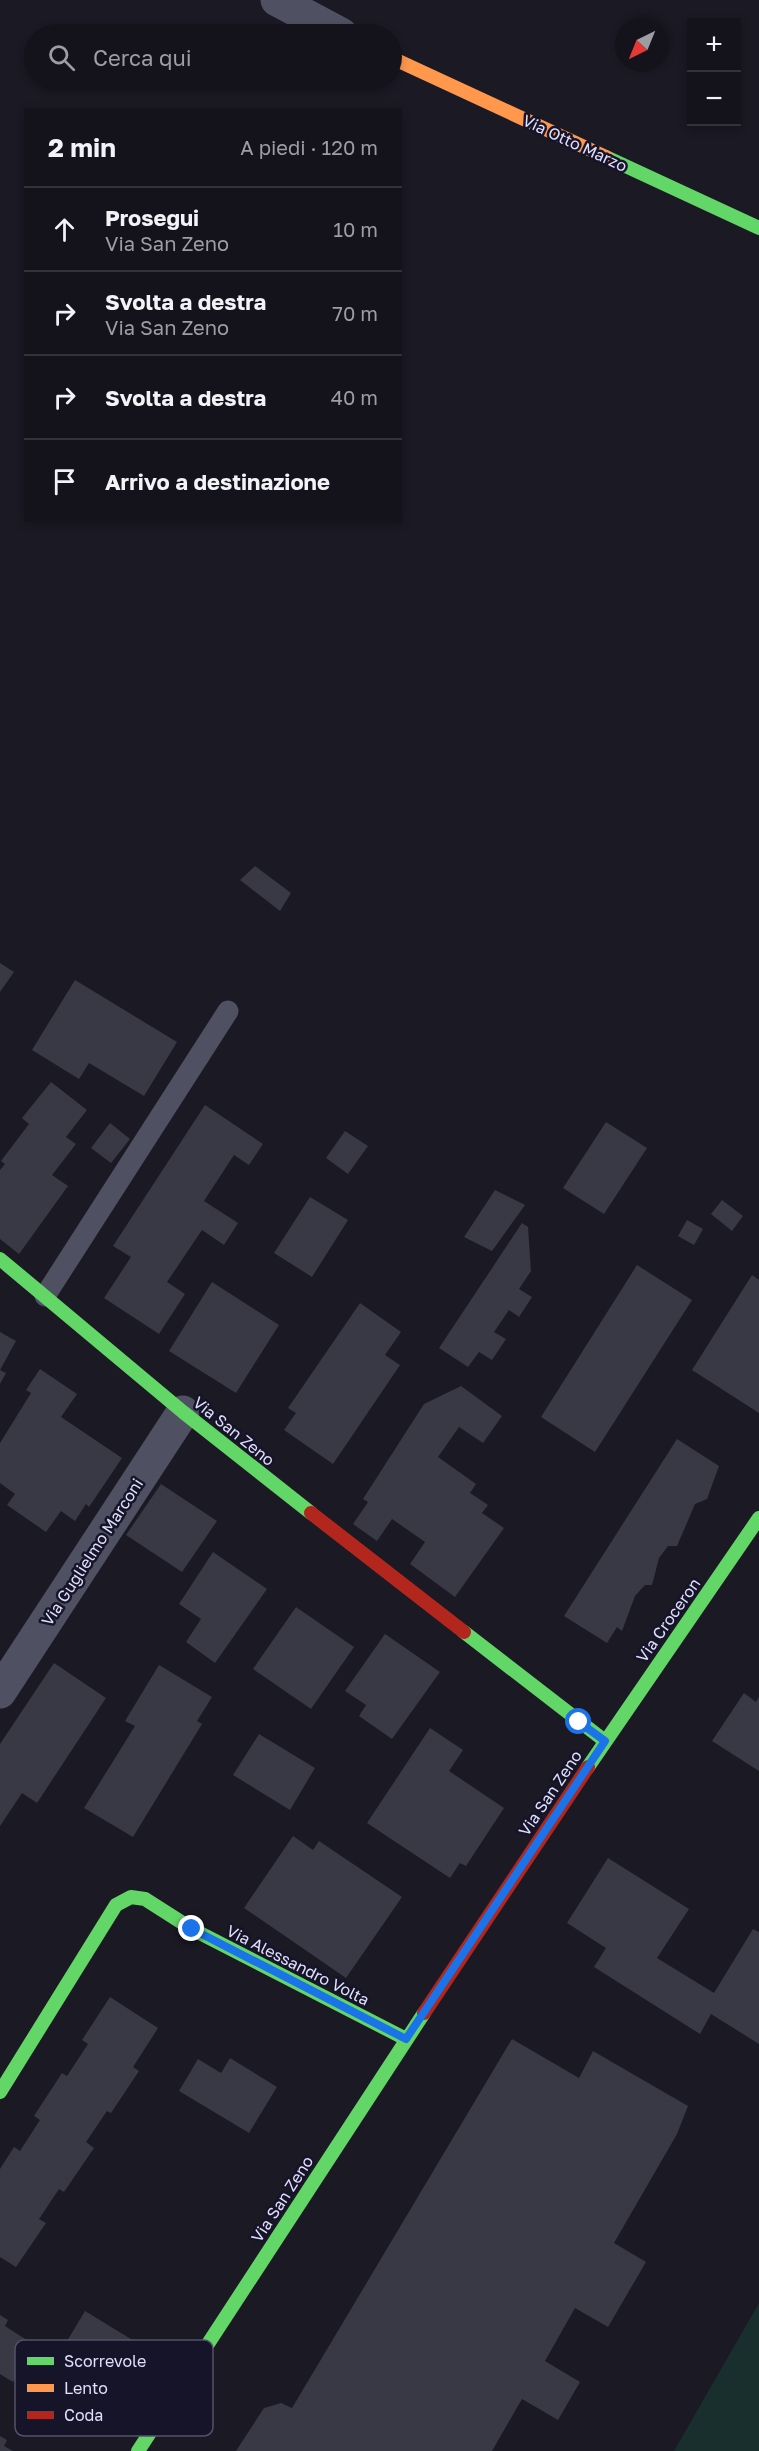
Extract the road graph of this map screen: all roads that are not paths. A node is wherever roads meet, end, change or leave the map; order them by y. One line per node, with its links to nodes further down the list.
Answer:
1 (277, 0): 2 (street)
2 (322, 24)
3 (402, 63): 4 (street, Via Otto Marzo)
4 (759, 228)
5 (228, 1011): 7 (lane)
6 (0, 1259): 7 (street, Via San Zeno)
7 (45, 1296): 8 (street, Via San Zeno)
8 (183, 1412): 10 (street, Via Guglielmo Marconi); 11 (street, Via San Zeno)
9 (759, 1518): 11 (street, Via Croceron)
10 (0, 1692)
11 (605, 1741): 12 (street, Via San Zeno)
12 (406, 2039): 13 (street, Via Alessandro Volta); 14 (street, Via San Zeno)
13 (0, 2092)
14 (210, 2340)
15 (148, 2436): 16 (street, Via San Zeno)
16 (138, 2451)

